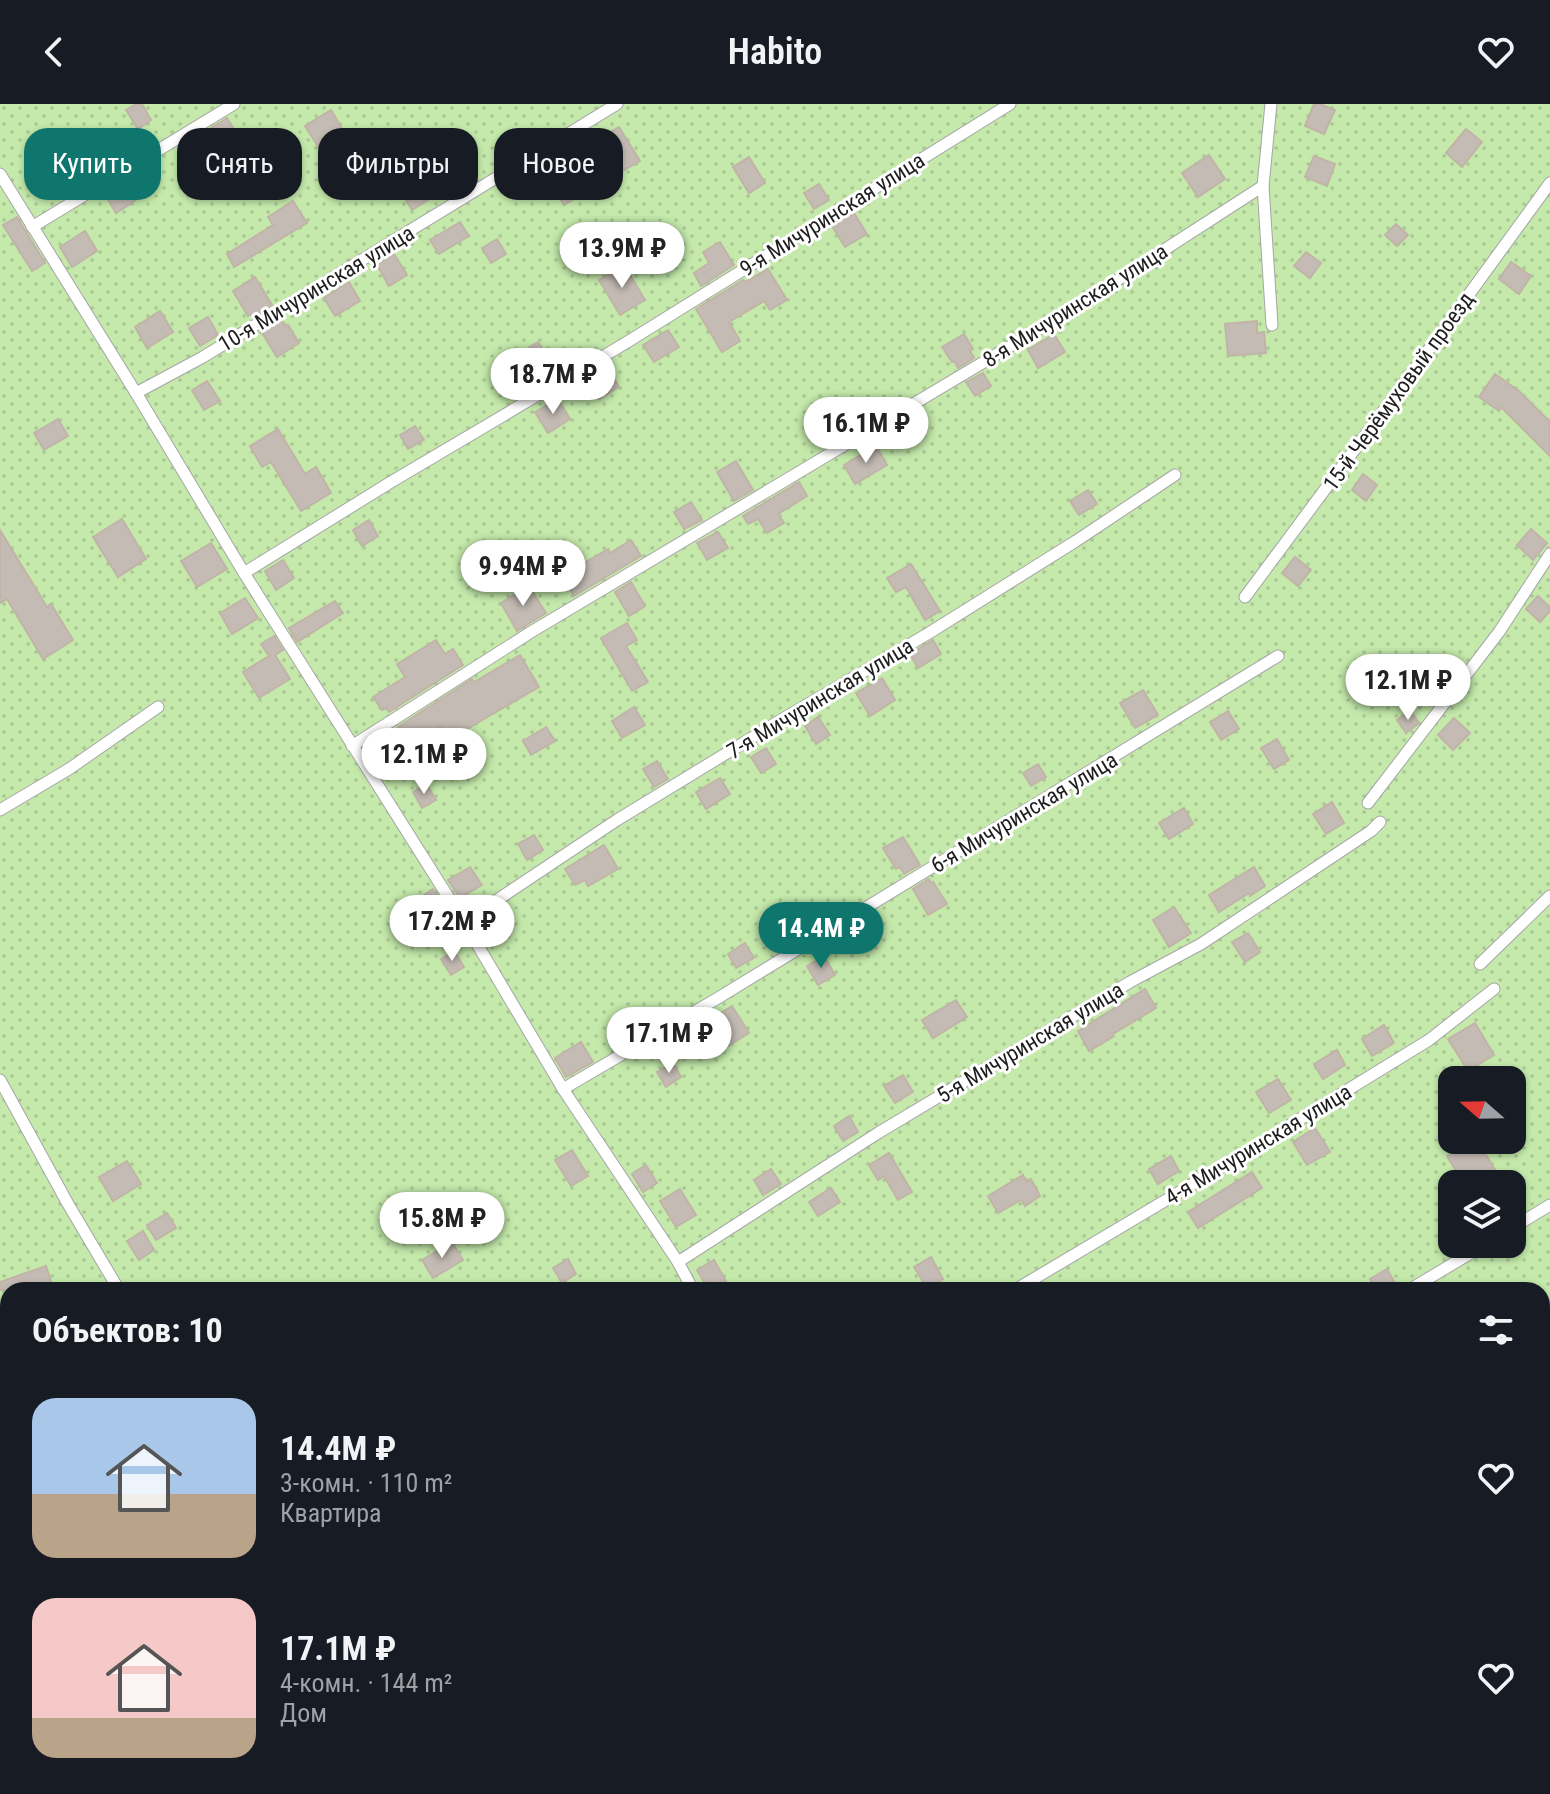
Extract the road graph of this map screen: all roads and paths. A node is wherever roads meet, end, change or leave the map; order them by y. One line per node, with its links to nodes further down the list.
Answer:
1 (234, 104): 8 (lane)
2 (617, 104): 10 (lane, 10-я Мичуринская улица)
3 (1010, 104): 13 (lane, 9-я Мичуринская улица)
4 (1271, 104): 7 (lane)
5 (0, 174): 8 (lane)
6 (1550, 183): 14 (lane, 15-й Черёмуховый проезд)
7 (1263, 186): 9 (lane); 17 (lane, 8-я Мичуринская улица)
8 (32, 227): 10 (lane)
9 (1272, 325)
10 (136, 393): 13 (lane)
11 (1175, 475): 22 (lane, 7-я Мичуринская улица)
12 (1550, 554): 18 (lane)
13 (244, 573): 17 (lane)
14 (1245, 597)
15 (1278, 656): 26 (lane, 6-я Мичуринская улица)
16 (158, 707): 19 (lane)
17 (352, 746): 22 (lane)
18 (1368, 803)
19 (0, 810)
20 (1380, 822): 30 (lane, 5-я Мичуринская улица)
21 (1550, 896): 23 (lane)
22 (464, 922): 26 (lane)
23 (1480, 964)
24 (1494, 989): 33 (lane, 4-я Мичуринская улица)
25 (0, 1080): 31 (lane)
26 (563, 1089): 30 (lane)
27 (1550, 1205): 28 (lane)
28 (1526, 1220)
29 (1463, 1258): 34 (lane)
30 (678, 1262): 32 (lane)
31 (114, 1282)
32 (689, 1282)
33 (1028, 1282)
34 (1422, 1282)

